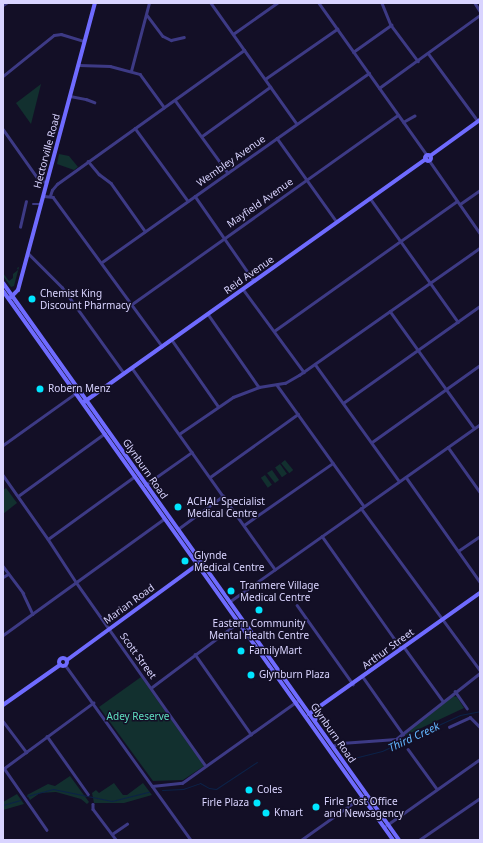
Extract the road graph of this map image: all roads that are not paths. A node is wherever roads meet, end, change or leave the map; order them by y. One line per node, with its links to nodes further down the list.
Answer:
1 (6, 3): 9 (street)
2 (95, 3): 17 (main road, Hectorville Road)
3 (149, 3): 11 (street)
4 (211, 3): 15 (street)
5 (277, 3): 15 (street)
6 (319, 3): 14 (street)
7 (382, 3): 13 (street)
8 (475, 3): 10 (street)
9 (3, 5)
10 (480, 11)
11 (146, 15): 16 (street); 23 (street)
12 (480, 15): 20 (street)
13 (391, 25): 19 (street); 21 (street)
14 (337, 29): 19 (street); 26 (street)
15 (233, 34): 18 (street)
16 (184, 37)
17 (84, 41): 22 (main road, Hectorville Road); 25 (street)
18 (244, 50): 26 (street); 30 (street)
19 (353, 52): 24 (street)
20 (428, 53): 21 (street); 35 (street)
21 (418, 61): 28 (street)
22 (78, 65): 23 (street); 29 (main road, Hectorville Road)
23 (131, 71): 32 (street)
24 (369, 73): 28 (street); 37 (street, Wembley Avenue)
25 (3, 76)
26 (264, 79): 27 (street)
27 (270, 87): 37 (street); 40 (street)
28 (379, 88): 33 (street)
29 (70, 96): 31 (street); 46 (main road, Hectorville Road)
30 (175, 100): 32 (street); 40 (street)
31 (94, 102)
32 (164, 107): 38 (street)
33 (398, 115): 36 (street); 45 (street, Mayfield Avenue)
34 (414, 116): 36 (street)
35 (479, 121): 42 (main road, Reid Avenue)
36 (403, 122): 42 (street)
37 (297, 124): 41 (street, Wembley Avenue)
38 (135, 128): 43 (street); 52 (street)
39 (3, 129): 46 (street)
40 (202, 136): 44 (street)
41 (277, 138): 44 (street, Wembley Avenue); 45 (street)
42 (428, 158): 51 (main road, Reid Avenue); 53 (street)
43 (88, 161): 49 (street); 58 (street)
44 (228, 173): 50 (street, Wembley Avenue)
45 (307, 180): 56 (street); 60 (street, Mayfield Avenue)
46 (47, 182): 48 (main road, Hectorville Road)
47 (480, 190): 55 (street)
48 (43, 196): 49 (street); 63 (main road, Hectorville Road)
49 (50, 196): 64 (street)
50 (195, 196): 52 (street, Wembley Avenue); 60 (street)
51 (370, 198): 56 (main road, Reid Avenue); 61 (street)
52 (188, 201): 58 (street, Wembley Avenue)
53 (457, 201): 55 (street); 61 (street)
54 (26, 202): 57 (street)
55 (460, 204): 59 (street)
56 (337, 222): 65 (main road, Reid Avenue)
57 (20, 227)
58 (145, 231): 64 (street, Wembley Avenue)
59 (480, 233)
60 (225, 238): 65 (street); 71 (street, Mayfield Avenue)
61 (401, 241): 67 (street); 76 (street)
62 (480, 248): 67 (street)
63 (28, 252): 70 (main road, Hectorville Road); 84 (street)
64 (102, 262): 71 (street)
65 (254, 281): 68 (main road, Reid Avenue)
66 (3, 283): 70 (main road, Glynburn Road)
67 (430, 283): 73 (street); 75 (street)
68 (243, 289): 74 (main road, Reid Avenue); 76 (street)
69 (3, 291): 70 (main road, Glynburn Road)
70 (11, 298): 88 (main road, Glynburn Road)
71 (132, 304): 78 (street)
72 (480, 306): 75 (street)
73 (390, 311): 79 (street); 80 (street)
74 (208, 314): 77 (main road, Reid Avenue); 86 (street)
75 (458, 322): 79 (street)
76 (274, 331): 83 (street)
77 (172, 339): 78 (main road, Reid Avenue); 91 (street)
78 (162, 346): 82 (main road, Reid Avenue)
79 (418, 350): 87 (street); 90 (street)
80 (315, 364): 83 (street); 90 (street)
81 (480, 365): 87 (street)
82 (132, 368): 84 (main road, Reid Avenue); 97 (street)
83 (304, 372): 85 (street)
84 (124, 374): 89 (main road, Reid Avenue)
85 (277, 385): 86 (street); 92 (street)
86 (259, 387): 91 (street)
87 (446, 389): 94 (street); 98 (street)
88 (78, 392): 89 (main road, Glynburn Road); 99 (street)
89 (84, 402): 95 (main road, Glynburn Road); 96 (main road, Glynburn Road)
90 (343, 403): 98 (street)
91 (218, 406): 97 (street)
92 (298, 414): 102 (street); 107 (street)
93 (480, 424): 94 (street)
94 (474, 428): 100 (street)
95 (108, 430): 96 (street); 103 (main road, Glynburn Road)
96 (104, 434): 106 (main road, Glynburn Road); 112 (street)
97 (179, 434): 101 (street)
98 (372, 442): 108 (street)
99 (3, 445)
100 (448, 447): 105 (street); 111 (street)
101 (192, 452): 107 (street); 109 (street)
102 (333, 462): 114 (street); 116 (street)
103 (138, 473): 106 (street); 109 (main road, Glynburn Road)
104 (3, 475): 112 (street, Scott Street)
105 (406, 476): 108 (street); 121 (street)
106 (134, 477): 110 (main road, Glynburn Road); 120 (street)
107 (210, 477): 113 (street)
108 (399, 481): 114 (street)
109 (146, 484): 110 (street); 117 (main road, Glynburn Road)
110 (141, 487): 115 (main road, Glynburn Road)
111 (480, 492)
112 (18, 496): 120 (street, Scott Street)
113 (224, 496): 116 (street); 117 (street)
114 (363, 507): 118 (street); 135 (street)
115 (164, 519): 123 (main road, Glynburn Road); 128 (street)
116 (244, 525): 125 (street)
117 (178, 529): 122 (main road, Glynburn Road)
118 (322, 536): 125 (street); 142 (street)
119 (480, 536): 121 (street)
120 (48, 539): 128 (street, Scott Street)
121 (458, 552): 129 (street)
122 (202, 562): 123 (main road, Marian Road); 131 (main road, Glynburn Road)
123 (197, 565): 132 (main road, Glynburn Road); 138 (main road, Marian Road)
124 (3, 566): 126 (street)
125 (275, 569): 131 (street)
126 (8, 574): 127 (street); 134 (street)
127 (3, 577)
128 (76, 582): 134 (street); 138 (street, Scott Street)
129 (480, 582)
130 (480, 593): 135 (main road, Arthur Street)
131 (230, 601): 132 (street); 136 (main road, Glynburn Road)
132 (225, 604): 137 (main road, Glynburn Road)
133 (297, 605): 150 (street)
134 (33, 614): 140 (street)
135 (444, 619): 142 (main road, Arthur Street); 147 (street)
136 (243, 620): 137 (street); 139 (main road, Glynburn Road)
137 (238, 623): 141 (main road, Glynburn Road); 143 (street)
138 (109, 629): 144 (main road, Marian Road); 151 (street, Scott Street)
139 (251, 631): 141 (main road); 153 (main road, Glynburn Road)
140 (3, 635)
141 (254, 645): 156 (main road, Glynburn Road)
142 (403, 648): 149 (main road, Arthur Street); 154 (street)
143 (195, 654): 151 (street); 166 (street)
144 (67, 660): 145 (main road, Marian Road); 146 (main road)
145 (60, 664): 146 (main road); 157 (main road)
146 (66, 666): 155 (street)
147 (480, 670)
148 (480, 673): 152 (street)
149 (363, 677): 150 (main road, Arthur Street); 167 (street)
150 (353, 684): 158 (main road, Arthur Street)
151 (151, 687): 173 (street, Scott Street)
152 (455, 691): 154 (street); 159 (street)
153 (300, 700): 156 (street); 160 (main road, Glynburn Road)
154 (443, 701): 167 (street)
155 (92, 703): 168 (street); 175 (street)
156 (295, 703): 161 (main road, Glynburn Road); 166 (street)
157 (3, 705)
158 (319, 707): 160 (main road, Arthur Street); 163 (main road)
159 (467, 708)
160 (310, 714): 161 (main road, Arthur Street); 163 (main road, Glynburn Road)
161 (305, 717): 179 (main road, Glynburn Road)
162 (3, 721): 171 (street)
163 (315, 721): 169 (main road, Glynburn Road)
164 (449, 727): 165 (street)
165 (480, 727)
166 (252, 734): 173 (street)
167 (403, 734): 169 (street)
168 (47, 736): 171 (street); 177 (street)
169 (332, 746): 178 (main road, Glynburn Road)
170 (408, 749): 176 (street)
171 (26, 752): 174 (street)
172 (480, 759): 176 (street)
173 (206, 766): 175 (street)
174 (3, 769): 184 (street)
175 (152, 786): 187 (street)
176 (437, 789): 183 (street)
177 (88, 794)
178 (366, 794): 179 (street); 183 (main road, Glynburn Road)
179 (362, 797): 183 (main road, Glynburn Road); 188 (street)
180 (480, 798): 191 (street)
181 (93, 804): 185 (street)
182 (127, 824): 185 (street)
183 (386, 826): 189 (main road, Glynburn Road); 190 (main road, Glynburn Road)
184 (47, 830)
185 (112, 834): 186 (street)
186 (116, 840)
187 (191, 840)
188 (301, 840)
189 (393, 840)
190 (399, 840)
191 (419, 840)

